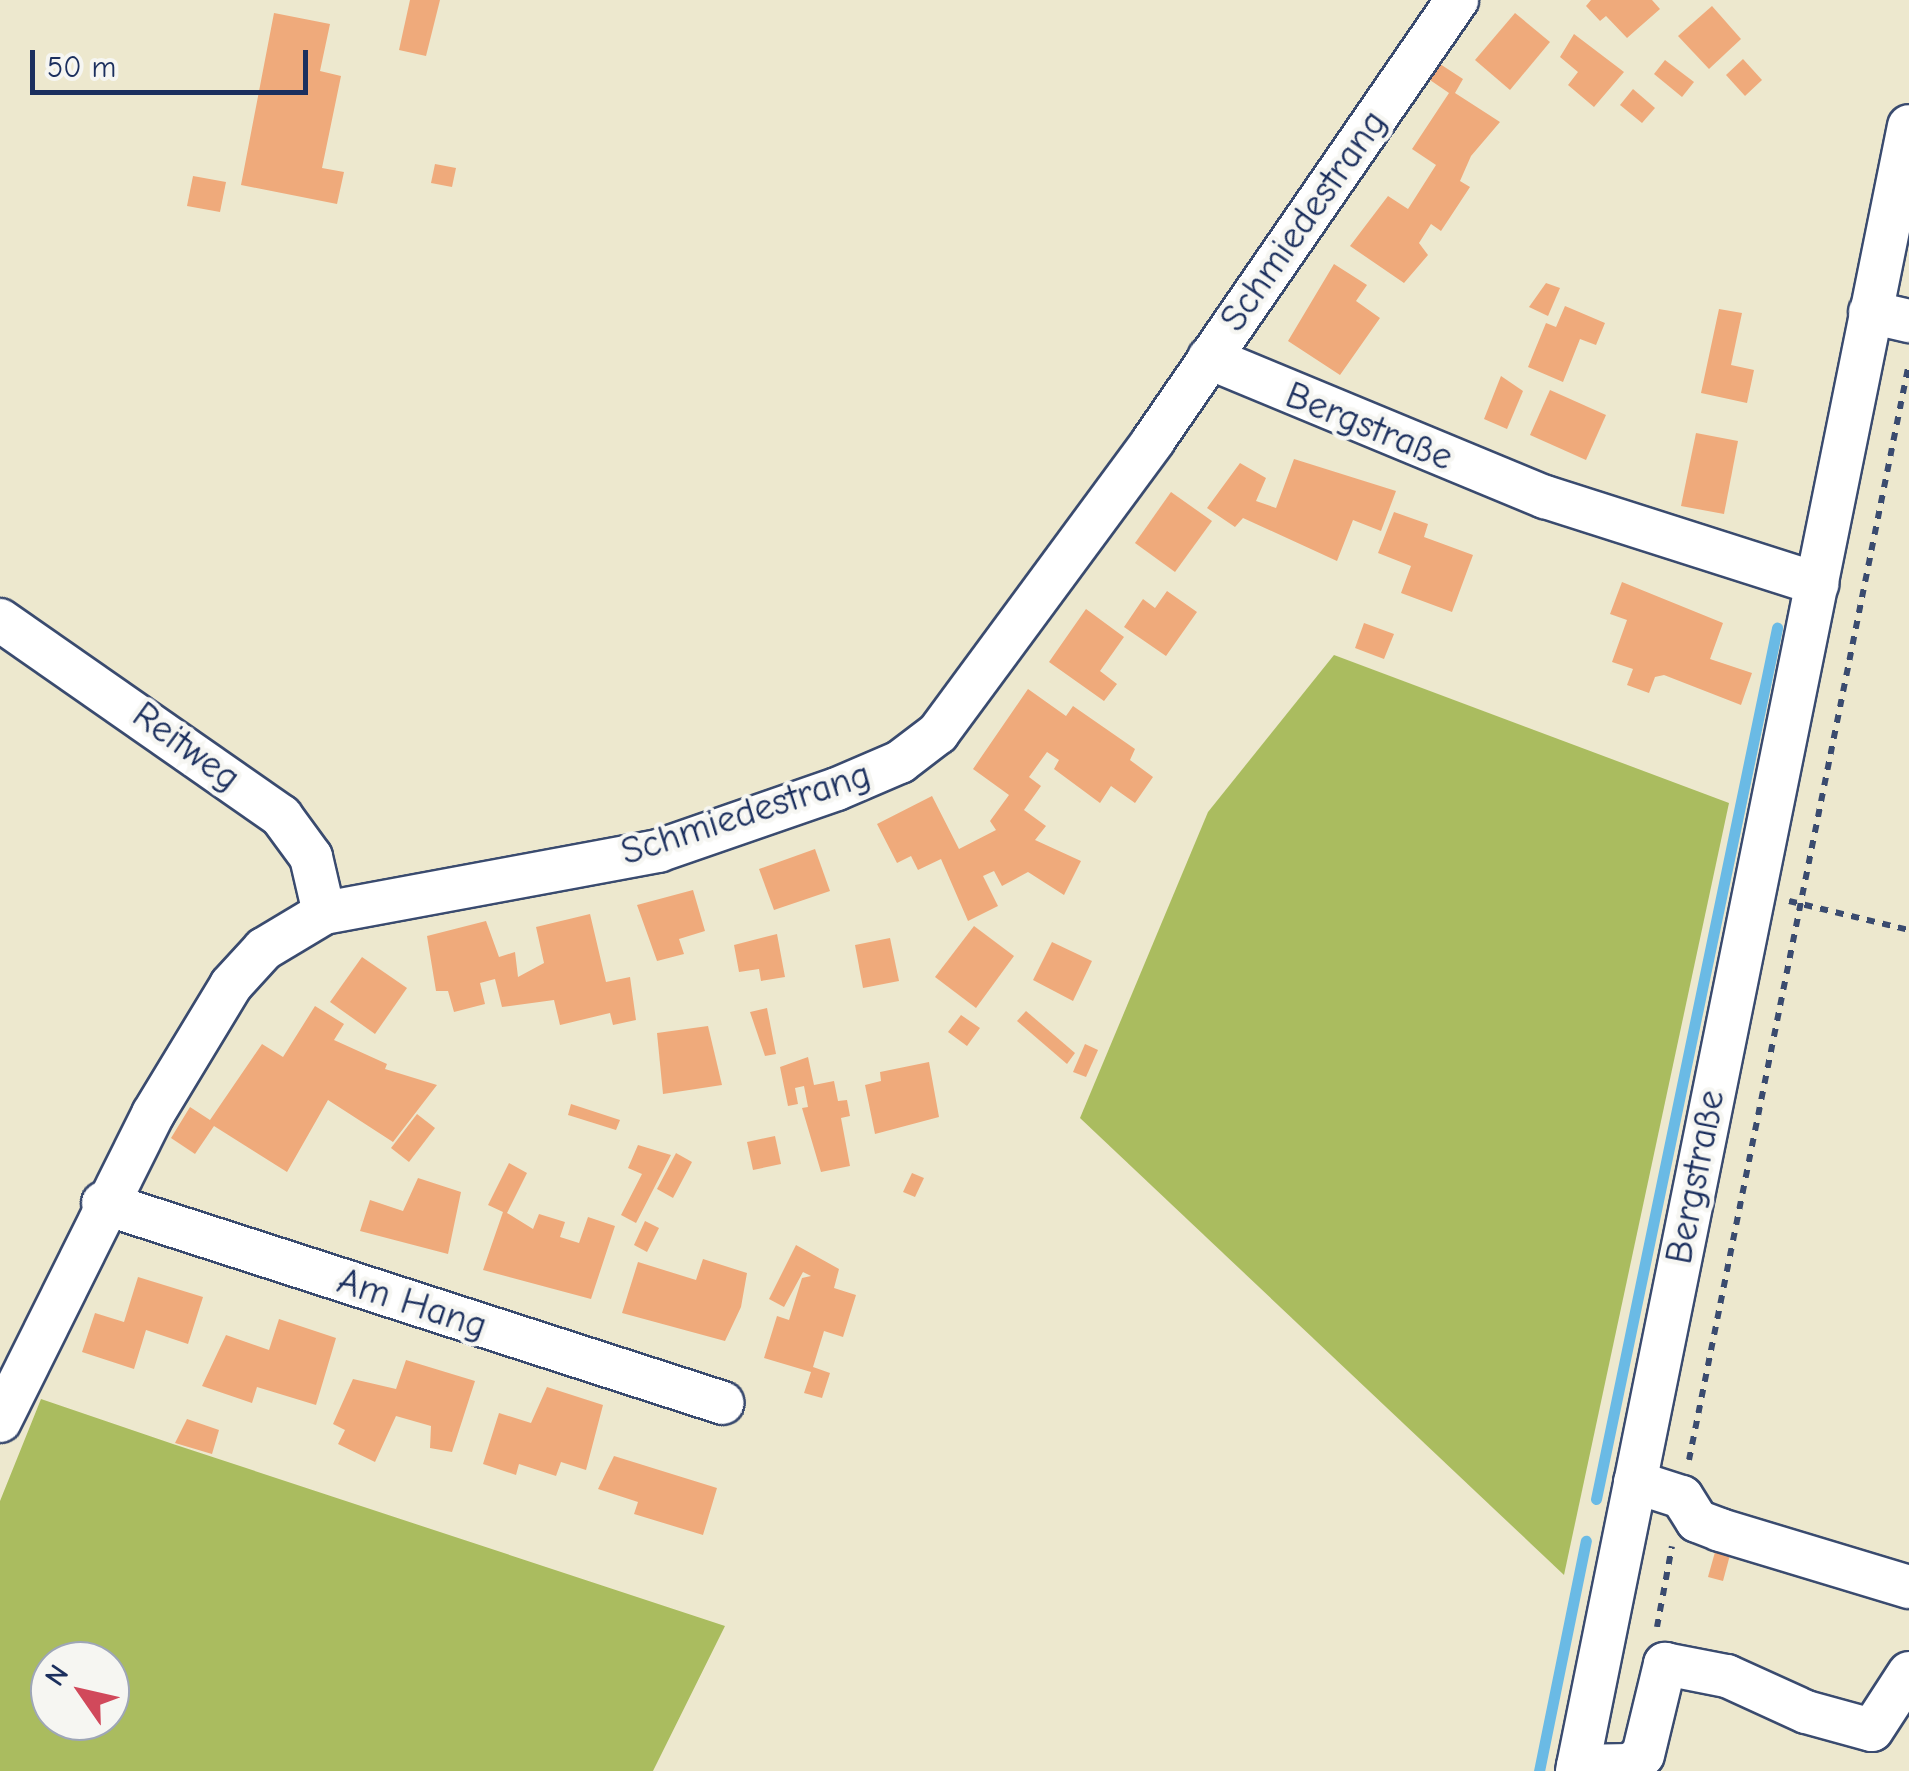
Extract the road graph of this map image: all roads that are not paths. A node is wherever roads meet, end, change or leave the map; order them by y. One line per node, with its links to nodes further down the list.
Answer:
1 (1457, 0): 4 (street, Schmiedestrang)
2 (1909, 126): 3 (street, Bergstraße)
3 (1890, 316): 5 (street, Bergstraße)
4 (1208, 358): 5 (street, Bergstraße); 7 (street, Schmiedestrang)
5 (1817, 584): 11 (street, Bergstraße)
6 (0, 620): 7 (street, Reitweg)
7 (324, 913): 8 (street, Schmiedestrang)
8 (103, 1203): 9 (street, Am Hang); 10 (street, Schmiedestrang)
9 (723, 1403)
10 (0, 1421)
11 (1635, 1482): 12 (street); 14 (street, Bergstraße)
12 (1909, 1587)
13 (1909, 1673): 14 (street)
14 (1578, 1768)

